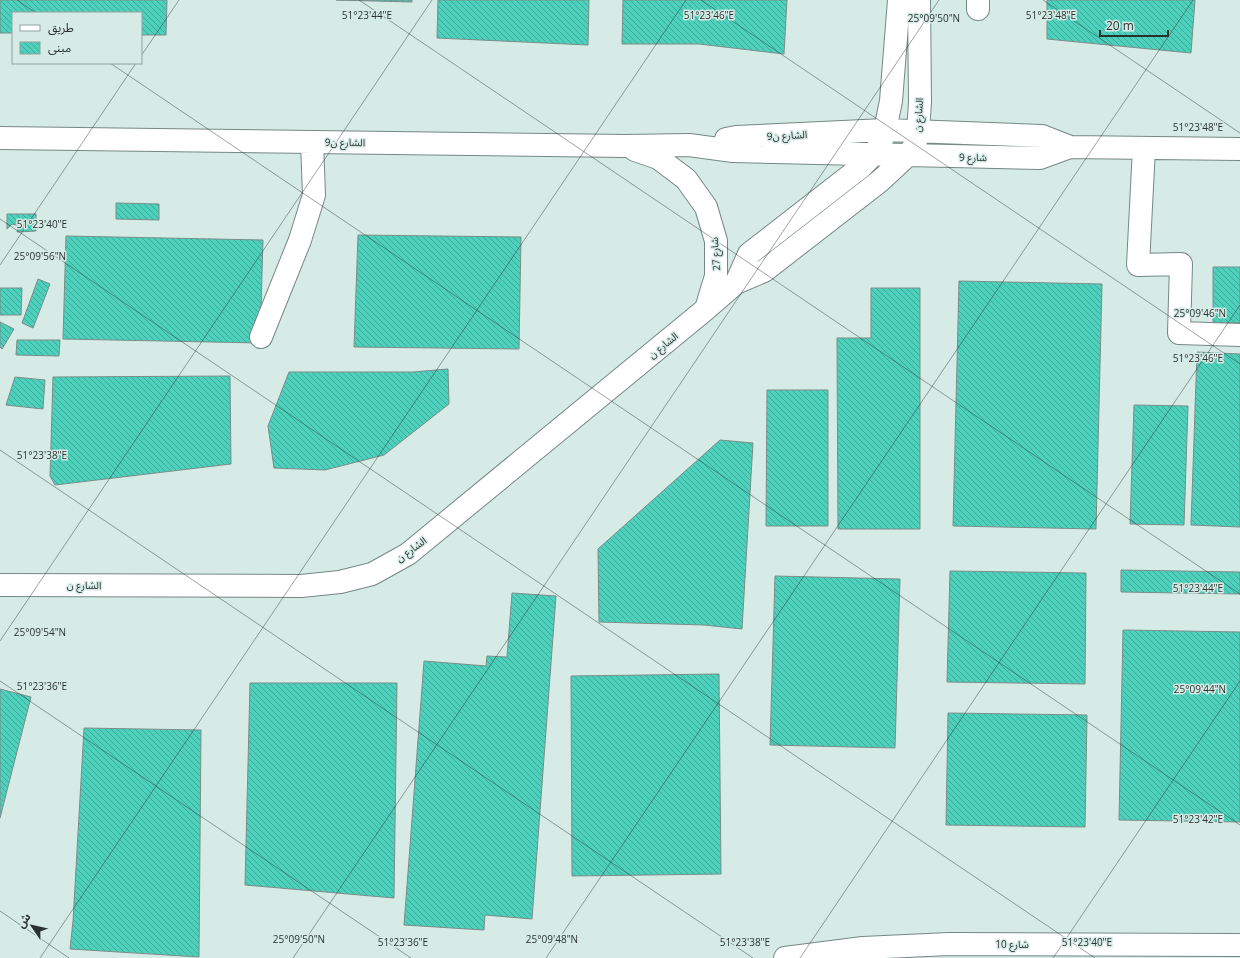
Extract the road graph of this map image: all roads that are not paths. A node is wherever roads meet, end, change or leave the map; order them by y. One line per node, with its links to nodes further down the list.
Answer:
1 (899, 0): 3 (street, الشارع ن)
2 (919, 0): 4 (street, الشارع ن)
3 (885, 130): 4 (street, شارع 9); 7 (street, الشارع ن9); 12 (street, الشارع ن)
4 (918, 132): 9 (street, شارع 9); 13 (street, الشارع ن)
5 (0, 138): 6 (street, الشارع ن9)
6 (312, 142): 8 (street, الشارع ن9); 17 (street)
7 (689, 145): 8 (street, الشارع ن9); 12 (street, الشارع ن9)
8 (625, 146): 15 (street, شارع 27)
9 (1070, 147): 10 (street, شارع 9); 13 (street, شارع 9)
10 (1144, 148): 11 (street, شارع 9); 16 (street)
11 (1240, 149)
12 (874, 154): 13 (street, شارع 9); 14 (street, الشارع ن)
13 (908, 155): 14 (street, الشارع ن)
14 (736, 283): 15 (street, الشارع ن)
15 (706, 309): 18 (street, الشارع ن)
16 (1240, 335)
17 (261, 337)
18 (0, 585)
19 (1240, 945): 21 (street, شارع 10)
20 (1043, 951): 21 (street, شارع 10); 22 (street, شارع 10)
21 (1072, 951)
22 (785, 958)

